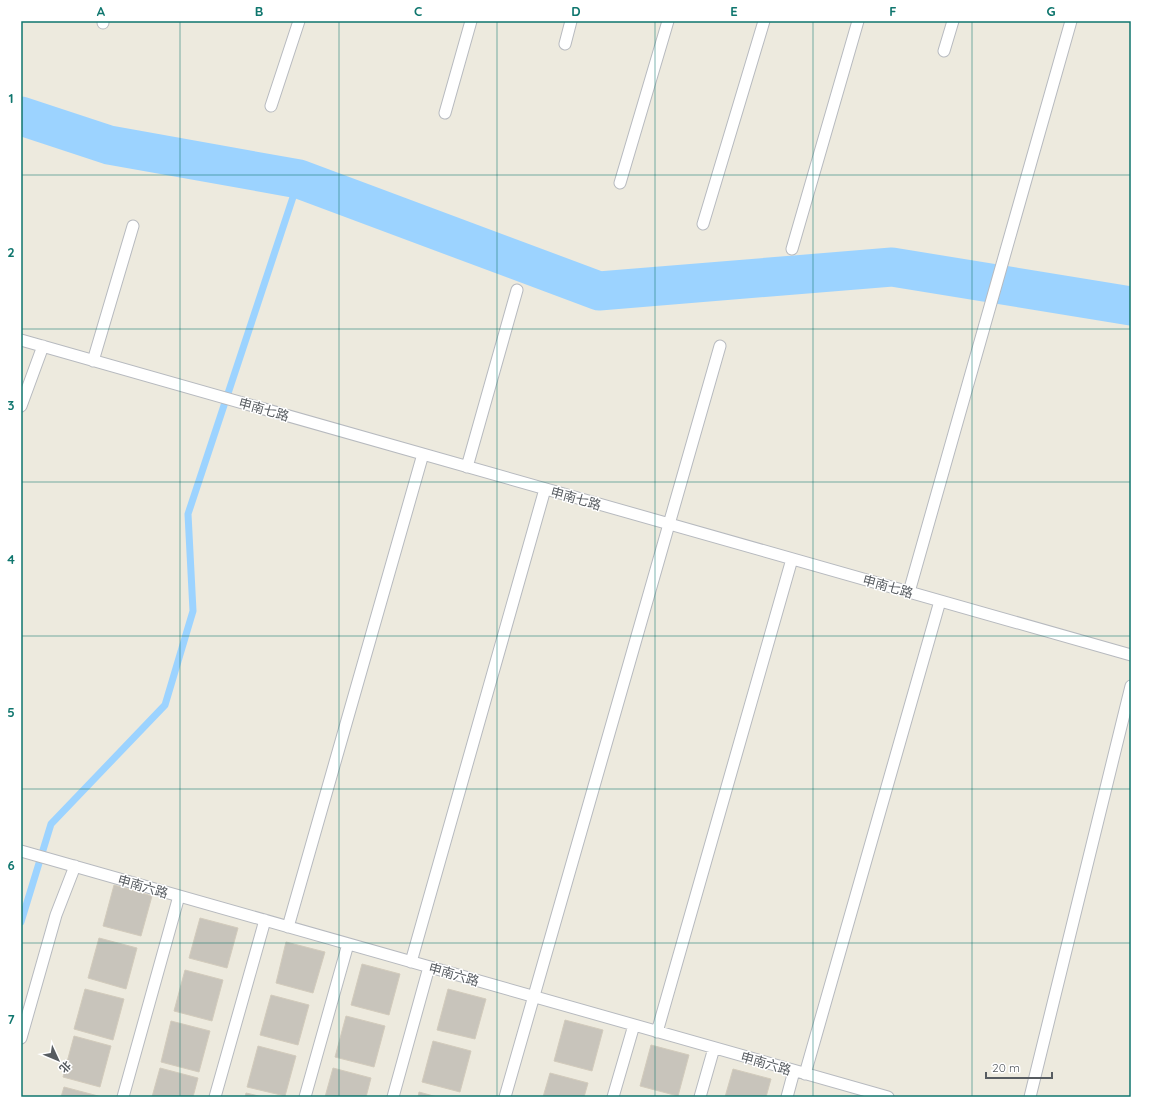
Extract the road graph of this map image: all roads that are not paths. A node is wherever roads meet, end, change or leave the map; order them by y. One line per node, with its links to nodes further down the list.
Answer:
1 (299, 21): 11 (lane)
2 (471, 21): 12 (lane)
3 (571, 21): 9 (lane)
4 (668, 21): 13 (lane)
5 (764, 21): 14 (lane)
6 (858, 21): 16 (lane)
7 (952, 21): 10 (lane)
8 (1071, 21): 28 (lane)
9 (564, 44)
10 (944, 50)
11 (271, 106)
12 (445, 113)
13 (620, 183)
14 (703, 224)
15 (133, 226): 21 (lane)
16 (792, 248)
17 (518, 290): 24 (lane)
18 (21, 340): 19 (lane, 申南七路)
19 (43, 346): 21 (lane, 申南七路); 22 (lane)
20 (720, 346): 26 (lane)
21 (93, 360): 23 (lane, 申南七路)
22 (21, 406)
23 (423, 454): 24 (lane, 申南七路); 36 (lane)
24 (467, 467): 25 (lane, 申南七路)
25 (545, 489): 26 (lane, 申南七路); 38 (lane)
26 (669, 524): 27 (lane, 申南七路); 40 (lane)
27 (792, 559): 28 (lane, 申南七路); 42 (lane)
28 (909, 592): 29 (lane, 申南七路)
29 (940, 601): 30 (lane, 申南七路); 46 (lane)
30 (1126, 654)
31 (1131, 686): 56 (lane)
32 (23, 852): 33 (lane, 申南六路)
33 (72, 866): 34 (lane, 申南六路); 43 (lane)
34 (180, 896): 35 (lane, 申南六路); 48 (lane)
35 (264, 920): 36 (lane, 申南六路); 49 (lane)
36 (288, 927): 37 (lane, 申南六路)
37 (348, 944): 38 (lane, 申南六路); 50 (lane)
38 (411, 962): 39 (lane, 申南六路)
39 (430, 967): 40 (lane, 申南六路); 51 (lane)
40 (533, 996): 41 (lane, 申南六路); 52 (lane)
41 (634, 1025): 42 (lane, 申南六路); 53 (lane)
42 (657, 1032): 44 (lane, 申南六路)
43 (21, 1038)
44 (714, 1048): 45 (lane, 申南六路); 54 (lane)
45 (794, 1070): 46 (lane, 申南六路); 55 (lane)
46 (805, 1074): 47 (lane, 申南六路)
47 (883, 1096)
48 (123, 1097)
49 (215, 1097)
50 (305, 1097)
51 (393, 1097)
52 (505, 1097)
53 (613, 1097)
54 (700, 1097)
55 (787, 1097)
56 (1030, 1097)

